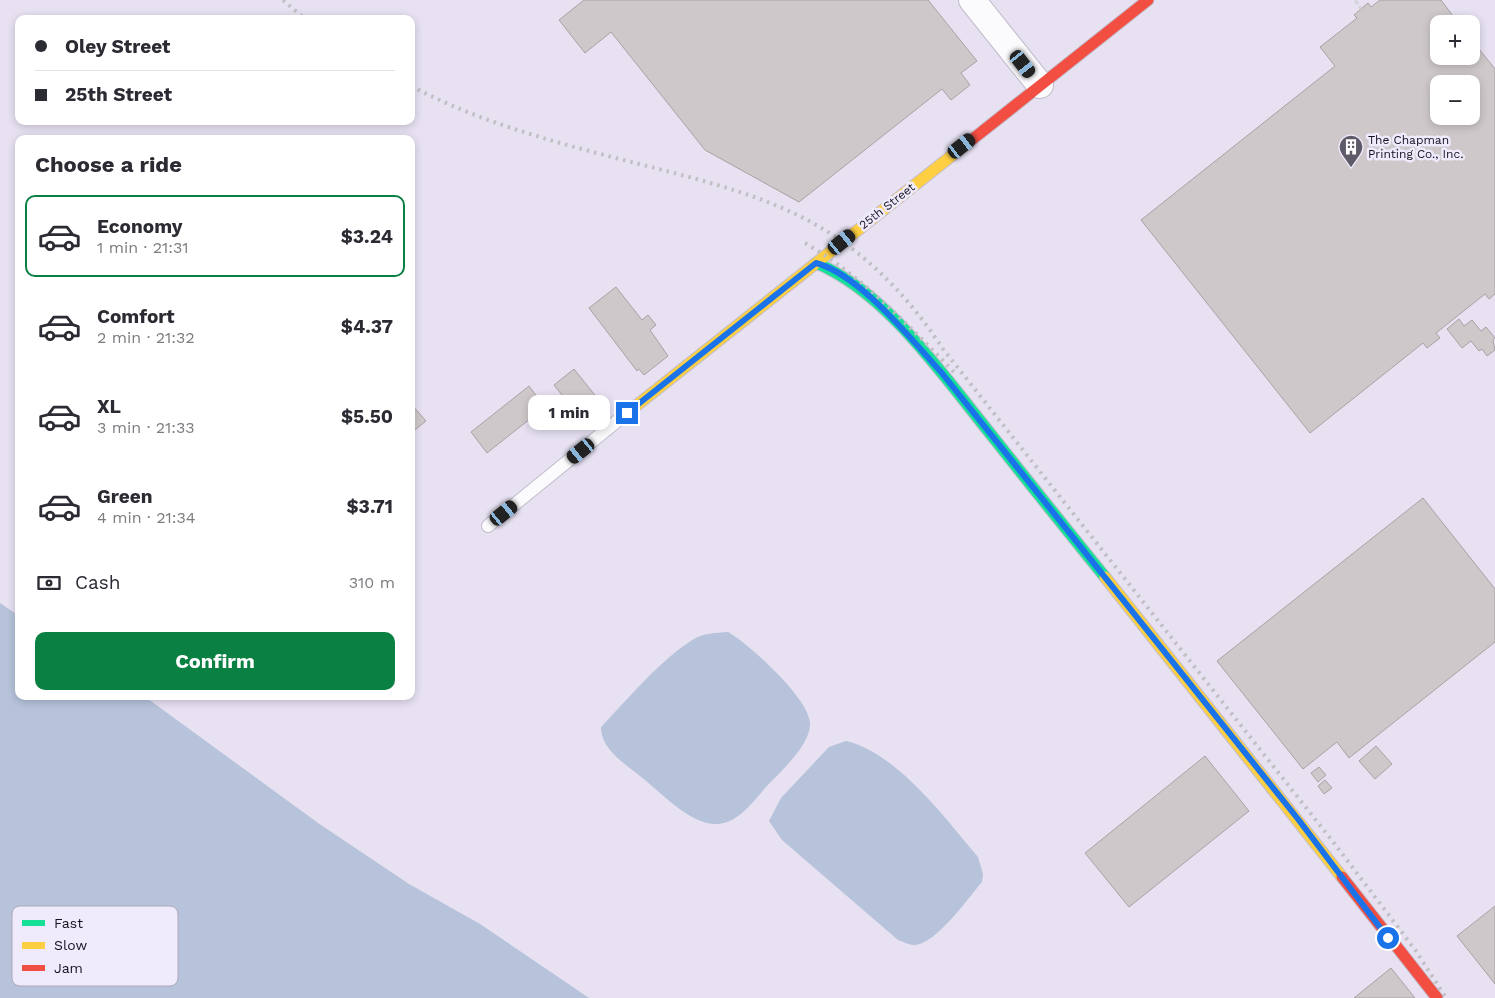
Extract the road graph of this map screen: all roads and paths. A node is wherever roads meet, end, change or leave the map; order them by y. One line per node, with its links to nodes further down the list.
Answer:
1 (972, 0): 5 (street)
2 (1148, 0): 5 (street, 25th Street)
3 (1355, 0): 4 (path)
4 (1361, 9)
5 (1040, 85): 6 (street, 25th Street)
6 (816, 263): 7 (street, 25th Street); 9 (street)
7 (627, 413): 8 (lane)
8 (488, 526)
9 (1437, 998)

